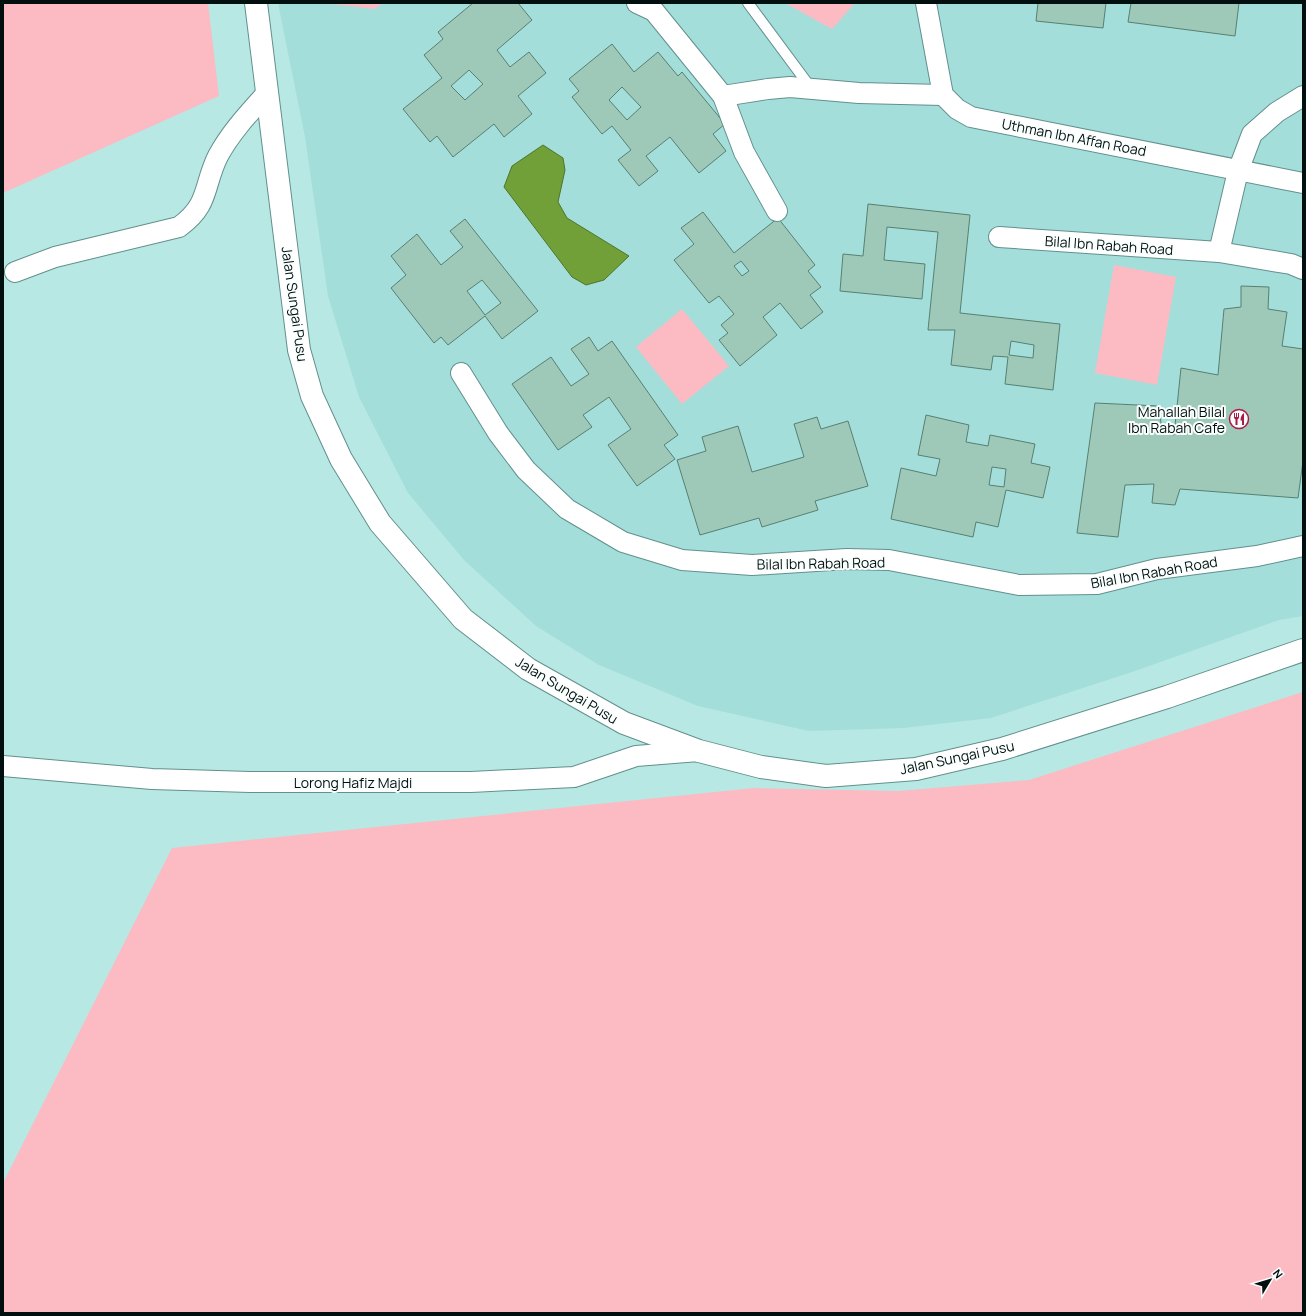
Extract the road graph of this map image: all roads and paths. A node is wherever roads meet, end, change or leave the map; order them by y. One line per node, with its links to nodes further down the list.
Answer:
1 (256, 3): 6 (main road, Jalan Sungai Pusu)
2 (637, 3): 8 (street)
3 (748, 3): 5 (lane)
4 (926, 3): 7 (street)
5 (811, 89): 7 (street); 8 (street)
6 (267, 93): 16 (street); 20 (main road, Jalan Sungai Pusu)
7 (943, 95): 10 (street, Uthman Ibn Affan Road)
8 (723, 96): 12 (street)
9 (1303, 96): 10 (street)
10 (1238, 171): 11 (street, Uthman Ibn Affan Road); 14 (street)
11 (1303, 184)
12 (777, 211)
13 (999, 237): 14 (street, Bilal Ibn Rabah Road)
14 (1219, 252): 15 (street, Bilal Ibn Rabah Road)
15 (1303, 269)
16 (16, 272)
17 (461, 373): 18 (street, Bilal Ibn Rabah Road)
18 (1303, 546)
19 (1303, 650): 20 (main road, Jalan Sungai Pusu)
20 (699, 751): 21 (street, Lorong Hafiz Majdi)
21 (3, 766)

